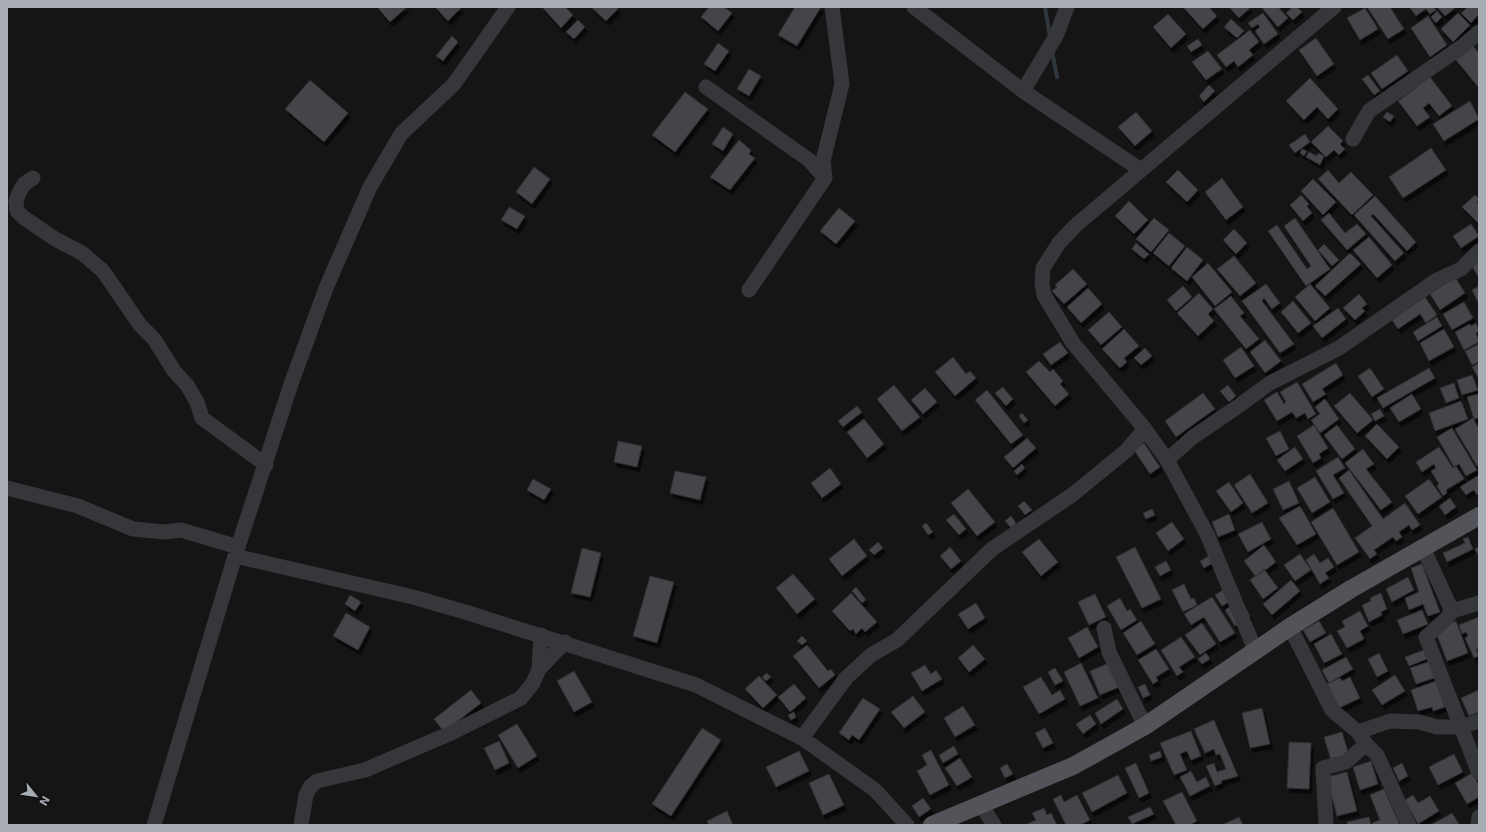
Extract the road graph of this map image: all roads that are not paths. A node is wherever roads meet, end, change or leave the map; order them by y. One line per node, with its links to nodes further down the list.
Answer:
1 (508, 7): 17 (street)
2 (832, 7): 12 (street)
3 (914, 7): 8 (street)
4 (1067, 7): 8 (street)
5 (1334, 7): 10 (street)
6 (1479, 32): 9 (street)
7 (706, 87): 12 (street)
8 (1023, 91): 10 (street)
9 (1353, 139)
10 (1141, 170): 15 (street)
11 (33, 178): 17 (street)
12 (824, 178): 14 (street)
13 (1479, 251): 16 (street)
14 (749, 290)
15 (1145, 429): 16 (street); 33 (street)
16 (1167, 460): 28 (street)
17 (266, 465): 21 (street)
18 (7, 488): 21 (street)
19 (1479, 516): 20 (main road)
20 (1423, 548): 23 (street); 25 (main road)
21 (237, 551): 26 (street); 38 (street)
22 (1479, 603): 23 (street)
23 (1452, 612): 32 (street)
24 (1104, 628): 31 (street)
25 (1290, 628): 28 (main road); 34 (street)
26 (541, 635): 27 (street); 29 (street)
27 (565, 642): 29 (street); 33 (street)
28 (1256, 652): 31 (main road)
29 (539, 669): 39 (street)
30 (1479, 721): 32 (street)
31 (1145, 726): 36 (main road)
32 (1461, 727): 34 (street); 35 (street)
33 (802, 738): 40 (street)
34 (1362, 738): 43 (street); 44 (street)
35 (1479, 773)
36 (981, 805): 41 (main road); 42 (street)
37 (1479, 817): 45 (street)
38 (154, 825)
39 (301, 825)
40 (907, 825)
41 (932, 825)
42 (994, 825)
43 (1326, 825)
44 (1409, 825)
45 (1478, 825)

